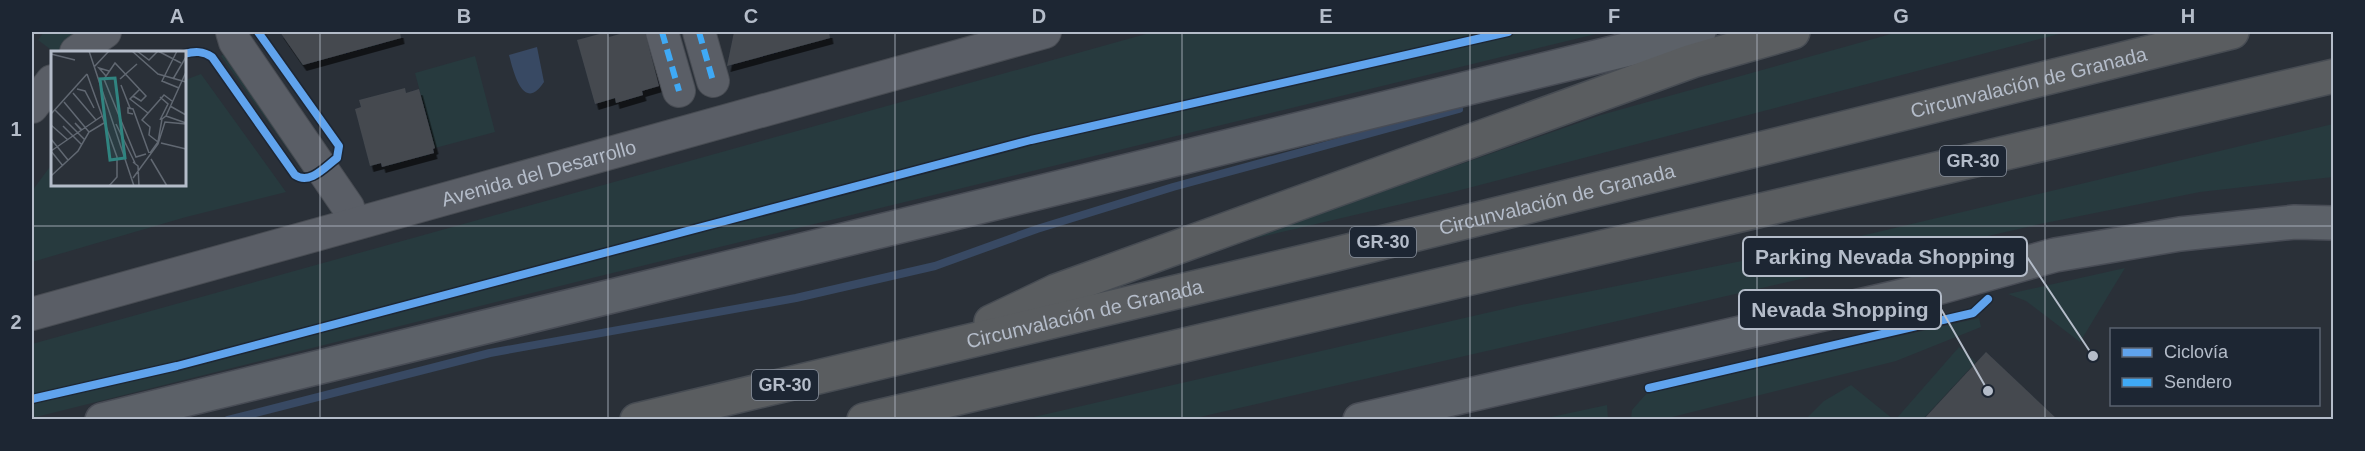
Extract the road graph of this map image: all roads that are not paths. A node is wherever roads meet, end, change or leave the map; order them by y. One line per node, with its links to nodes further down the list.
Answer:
1 (105, 32): 9 (street)
2 (662, 32): 13 (street)
3 (699, 32): 11 (street)
4 (1046, 32): 16 (street, Avenida del Desarrollo)
5 (1699, 32): 19 (main road)
6 (1793, 32): 18 (highway)
7 (2232, 32): 18 (highway, Circunvalación de Granada / GR-30)
8 (229, 35): 16 (street)
9 (77, 51)
10 (2334, 76): 21 (highway, GR-30)
11 (713, 81)
12 (51, 82): 14 (street)
13 (679, 91)
14 (32, 107)
15 (2334, 222): 22 (main road)
16 (353, 224): 17 (street, Avenida del Desarrollo)
17 (32, 314)
18 (933, 350): 20 (highway, Circunvalación de Granada / GR-30)
19 (102, 420)
20 (637, 420)
21 (864, 420)
22 (1360, 420)

